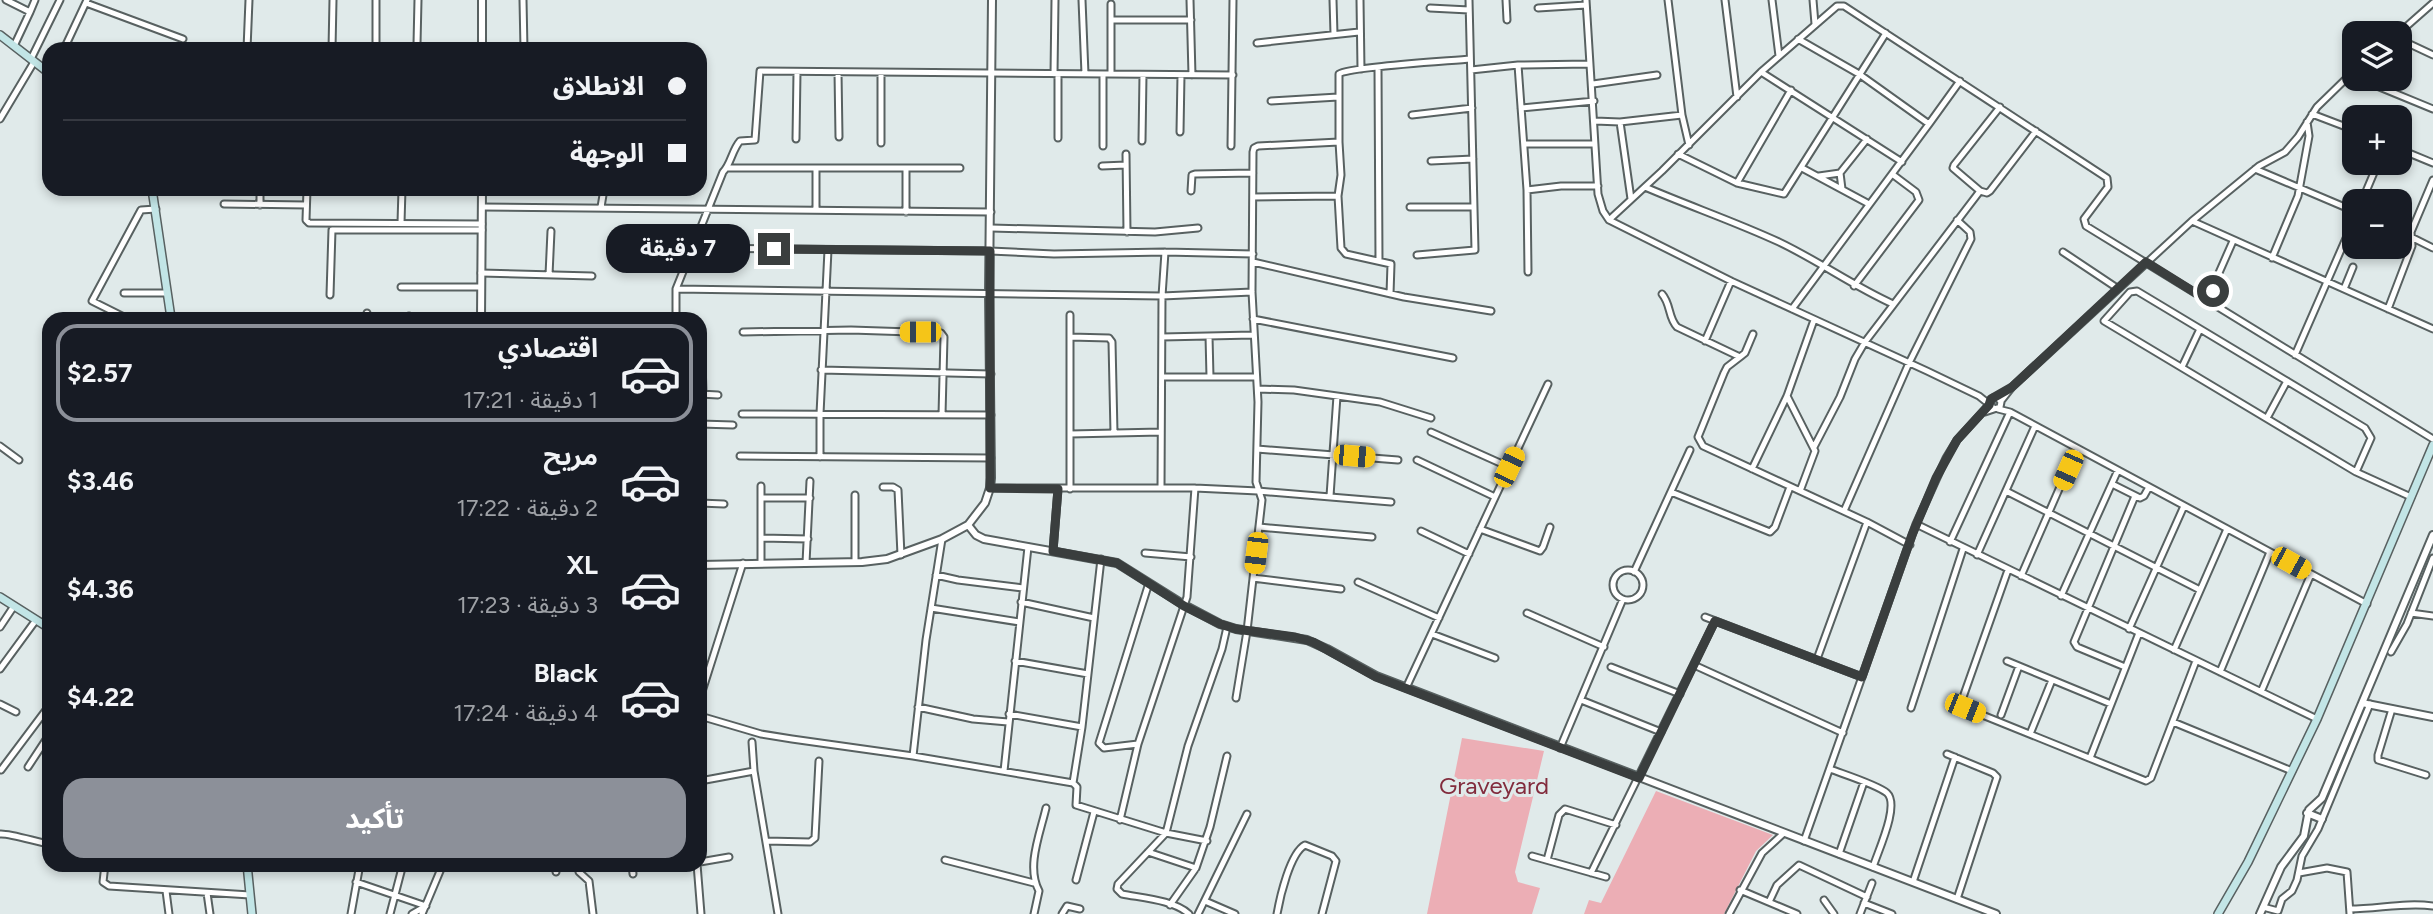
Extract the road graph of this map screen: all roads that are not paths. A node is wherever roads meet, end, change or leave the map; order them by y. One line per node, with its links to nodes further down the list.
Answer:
1 (6, 0): 30 (street)
2 (35, 0): 30 (street)
3 (60, 0): 55 (street)
4 (249, 0): 43 (street)
5 (333, 0): 44 (street)
6 (376, 0): 45 (street)
7 (418, 0): 46 (street)
8 (482, 0): 47 (street)
9 (523, 0): 48 (street)
10 (992, 0): 66 (street)
11 (1055, 0): 67 (street)
12 (1082, 0): 68 (street)
13 (1190, 0): 32 (street)
14 (1233, 0): 75 (street)
15 (1333, 0): 38 (street)
16 (1360, 0): 36 (street)
17 (1469, 0): 29 (street)
18 (1506, 0): 33 (street)
19 (1668, 0): 92 (street)
20 (1725, 0): 83 (street)
21 (1772, 0): 53 (street)
22 (1813, 0): 35 (street)
23 (86, 1): 40 (street); 42 (street)
24 (1586, 3): 28 (street); 56 (street)
25 (2433, 3): 34 (street)
26 (1111, 4): 31 (street)
27 (1430, 8): 29 (street)
28 (1538, 8)
29 (1469, 10): 54 (street)
30 (30, 12): 51 (street)
31 (1111, 20): 32 (street); 69 (street)
32 (1191, 20): 74 (street)
33 (1507, 20)
34 (2412, 22)
35 (1815, 24): 37 (street); 41 (street)
36 (1359, 32): 38 (street); 60 (street)
37 (1886, 33): 70 (street); 77 (street)
38 (1334, 34): 49 (street)
39 (0, 35): 51 (main road)
40 (183, 39)
41 (1798, 39): 53 (street); 70 (street)
42 (67, 42)
43 (247, 42)
44 (332, 42)
45 (376, 42)
46 (418, 42)
47 (482, 42)
48 (524, 42)
49 (1257, 43)
50 (2412, 45): 52 (street)
51 (14, 46): 55 (main road)
52 (2433, 55)
53 (1779, 56): 65 (street)
54 (1471, 59): 59 (street); 61 (street)
55 (33, 61): 58 (main road); 94 (street)
56 (1589, 64): 57 (street); 78 (street)
57 (1518, 65): 61 (street); 88 (street)
58 (42, 68)
59 (1378, 68): 60 (street); 188 (street)
60 (1361, 69): 82 (street)
61 (1471, 70): 87 (street)
62 (797, 72): 63 (street); 104 (street); 123 (street)
63 (838, 72): 64 (street); 102 (street)
64 (881, 72): 66 (street); 108 (street)
65 (1761, 72): 80 (street); 83 (street)
66 (991, 74): 67 (street); 164 (street)
67 (1056, 74): 68 (street); 103 (street)
68 (1086, 74): 71 (street)
69 (1111, 74): 71 (street); 72 (street)
70 (1860, 74): 93 (street); 98 (street)
71 (1102, 75): 112 (street)
72 (1143, 75): 73 (street); 106 (street)
73 (1181, 75): 74 (street); 101 (street)
74 (1192, 75): 75 (street)
75 (1233, 75): 113 (street)
76 (1657, 75): 78 (street)
77 (1960, 81): 86 (street); 98 (street)
78 (1593, 84): 85 (street)
79 (2342, 84): 90 (street)
80 (1791, 90): 93 (street); 134 (street)
81 (2389, 91): 89 (street)
82 (1338, 97): 84 (street); 107 (street)
83 (1737, 97): 111 (street)
84 (1270, 101)
85 (1594, 101): 88 (street); 95 (street)
86 (2000, 107): 100 (street); 141 (street)
87 (1472, 108): 91 (street); 117 (street)
88 (1521, 108): 109 (street)
89 (2433, 109)
90 (2312, 114): 97 (street); 99 (street)
91 (1412, 115)
92 (1682, 115): 96 (street); 111 (street)
93 (1834, 118): 105 (street); 125 (street)
94 (0, 119)
95 (1595, 121): 96 (street); 110 (street)
96 (1620, 122): 150 (street)
97 (2307, 122): 128 (street); 137 (street)
98 (1929, 124): 119 (street)
99 (2342, 126)
100 (2036, 131): 141 (street); 190 (street)
101 (1180, 132)
102 (839, 137)
103 (1058, 138)
104 (796, 139)
105 (1867, 139): 119 (street); 130 (street)
106 (1142, 141)
107 (1339, 142): 129 (street); 148 (street)
108 (881, 143)
109 (1524, 144): 110 (street); 138 (street)
110 (1595, 144): 135 (street)
111 (1689, 145): 115 (street)
112 (1103, 146)
113 (1231, 146)
114 (1126, 154): 121 (street)
115 (1678, 154): 134 (street); 136 (street)
116 (2412, 154): 120 (street)
117 (1473, 159): 118 (street); 159 (street)
118 (1431, 161)
119 (1902, 162): 131 (street)
120 (2433, 163)
121 (1126, 165): 122 (street); 174 (street)
122 (1102, 166)
123 (727, 168): 126 (street); 161 (street)
124 (960, 168): 127 (street)
125 (1802, 168): 132 (street); 134 (street)
126 (816, 169): 127 (street); 162 (street)
127 (906, 169): 163 (street)
128 (2255, 169): 137 (street); 167 (street)
129 (1253, 173): 140 (street); 149 (street)
130 (1840, 173): 132 (street); 139 (street)
131 (1892, 174): 152 (street); 199 (street)
132 (1818, 176): 139 (street)
133 (2433, 180): 172 (street)
134 (1737, 183)
135 (1598, 186): 138 (street); 165 (street)
136 (1645, 187): 150 (street); 191 (street)
137 (2300, 189): 155 (street); 186 (street)
138 (1527, 190): 193 (street)
139 (1842, 190): 152 (street)
140 (1191, 191)
141 (1980, 191): 166 (street)
142 (153, 196): 160 (main road)
143 (260, 196): 153 (street)
144 (307, 196): 154 (street)
145 (402, 196): 168 (street)
146 (482, 196): 156 (street)
147 (603, 196): 158 (street)
148 (1338, 196): 149 (street); 188 (street)
149 (1253, 197): 184 (street)
150 (1631, 200): 165 (street)
151 (224, 204): 153 (street)
152 (1869, 204): 191 (street)
153 (260, 205): 154 (street)
154 (306, 205): 168 (street)
155 (2342, 206)
156 (482, 207): 158 (street); 169 (street)
157 (1410, 207): 159 (street)
158 (601, 208): 161 (street)
159 (1474, 208): 185 (street)
160 (156, 209): 208 (main road); 219 (street)
161 (709, 209): 162 (street); 177 (street)
162 (816, 210): 163 (street)
163 (906, 212): 164 (street)
164 (991, 212): 170 (street)
165 (1609, 219): 197 (street)
166 (1956, 220): 215 (street); 242 (street)
167 (2192, 221): 176 (street); 190 (street)
168 (401, 223): 169 (street)
169 (482, 227): 194 (street); 212 (street)
170 (991, 228): 174 (street); 181 (street)
171 (1198, 228): 174 (street)
172 (2412, 230)
173 (551, 231): 195 (street)
174 (1127, 232)
175 (2412, 239): 178 (street)
176 (2233, 241): 186 (street); 214 (street)
177 (692, 248): 180 (street); 203 (street)
178 (2433, 248)
179 (2342, 249): 198 (street)
180 (828, 250): 181 (street); 205 (street)
181 (990, 251): 182 (street); 209 (street)
182 (1166, 252): 184 (street); 213 (street)
183 (2063, 252): 202 (street)
184 (1253, 254): 189 (street)
185 (1417, 255)
186 (2272, 258): 198 (street)
187 (2407, 259): 217 (street)
188 (1379, 261): 210 (street)
189 (1253, 262): 206 (street); 210 (street)
190 (2146, 262): 202 (street); 214 (street)
191 (1824, 264): 199 (street); 216 (street)
192 (2353, 267): 204 (street)
193 (1528, 272)
194 (481, 273): 195 (street); 201 (street)
195 (549, 275): 196 (street)
196 (592, 276)
197 (1731, 281): 216 (street); 237 (street)
198 (2328, 282): 204 (street); 239 (street)
199 (1854, 286): 215 (street)
200 (401, 287): 201 (street)
201 (481, 287): 221 (street)
202 (2117, 288): 223 (street)
203 (676, 289): 205 (street); 222 (street)
204 (2344, 289): 217 (street)
205 (826, 291): 209 (street); 230 (street)
206 (1252, 292): 213 (street); 225 (street)
207 (124, 293): 208 (street)
208 (167, 293): 220 (main road)
209 (989, 293): 213 (street); 246 (street)
210 (1390, 294): 218 (street)
211 (1662, 294): 237 (street)
212 (330, 295)
213 (1162, 296): 236 (street)
214 (2207, 300): 239 (street)
215 (1893, 303): 238 (street)
216 (1791, 309): 226 (street)
217 (2388, 309): 229 (street)
218 (1491, 311)
219 (114, 312)
220 (170, 312)
221 (481, 312)
222 (676, 312)
223 (2091, 313): 227 (street); 257 (street)
224 (1070, 315): 235 (street)
225 (1253, 319): 233 (street); 241 (street)
226 (1814, 320): 238 (street); 256 (street)
227 (2104, 321): 228 (street); 243 (street)
228 (2200, 329): 243 (street); 250 (street)
229 (2433, 329)
230 (823, 330): 231 (street); 244 (street); 245 (street)
231 (743, 332)
232 (1753, 334): 240 (street)
233 (1253, 335): 234 (street); 249 (street)
234 (1209, 336): 236 (street); 248 (street)
235 (1070, 337): 270 (street); 271 (street)
236 (1162, 337): 247 (street)
237 (1705, 341): 240 (street)
238 (1865, 342): 242 (street); 275 (street)
239 (2295, 355): 272 (street)
240 (1740, 357): 287 (street)
241 (1453, 358)
242 (1909, 363): 257 (street); 316 (street)
243 (2182, 367): 264 (street)
244 (821, 370): 245 (street); 260 (street)
245 (943, 373): 246 (street); 261 (street)
246 (991, 374): 262 (street)
247 (1163, 377): 248 (street); 268 (street)
248 (1210, 377): 249 (street)
249 (1255, 377): 252 (street)
250 (2287, 382): 264 (street); 289 (street)
251 (1548, 384): 286 (street)
252 (1258, 389): 255 (street); 277 (street)
253 (707, 394): 254 (street)
254 (718, 395)
255 (1337, 396): 263 (street); 279 (street)
256 (1787, 396): 275 (street); 287 (street)
257 (1995, 403): 258 (street); 319 (street)
258 (2010, 412): 267 (street); 332 (street)
259 (742, 414): 260 (street)
260 (820, 414): 261 (street); 281 (street)
261 (942, 415): 262 (street)
262 (991, 415): 282 (street)
263 (1431, 418)
264 (2267, 418): 289 (street)
265 (707, 424): 266 (street)
266 (733, 425)
267 (2035, 426): 276 (street); 303 (street)
268 (1161, 432): 270 (street); 297 (street)
269 (1431, 432): 286 (street)
270 (1115, 433): 271 (street)
271 (1070, 434): 300 (street)
272 (2433, 439)
273 (2433, 445): 309 (main road)
274 (0, 446): 283 (street)
275 (1814, 447): 302 (street)
276 (2077, 448): 288 (street); 317 (street)
277 (1257, 449): 279 (street); 301 (street)
278 (1690, 450): 304 (street)
279 (1332, 454): 284 (street); 306 (street)
280 (740, 456): 281 (street)
281 (820, 457): 282 (street)
282 (991, 458): 296 (street)
283 (19, 460)
284 (1398, 460)
285 (1417, 460): 308 (street)
286 (1509, 467): 308 (street)
287 (1752, 469): 293 (street)
288 (2118, 470): 291 (street); 295 (street)
289 (2356, 472): 309 (street)
290 (810, 481): 311 (street)
291 (2112, 484): 307 (street); 326 (street)
292 (761, 485): 310 (street)
293 (1790, 486): 302 (street); 304 (street)
294 (883, 487): 341 (street)
295 (2149, 487): 307 (street); 315 (street)
296 (990, 488): 299 (street); 320 (street)
297 (1161, 488): 298 (street); 300 (street)
298 (1195, 488): 301 (street); 343 (street)
299 (1058, 489): 300 (street); 337 (street)
300 (1070, 489)
301 (1258, 491): 306 (street); 321 (street)
302 (1800, 491): 316 (street)
303 (2006, 491): 317 (street); 342 (street)
304 (1671, 492): 354 (street)
305 (855, 495): 346 (street)
306 (1329, 496): 312 (street)
307 (2135, 496): 334 (street)
308 (1495, 497): 323 (street)
309 (2411, 497): 368 (main road)
310 (761, 498): 311 (street); 329 (street)
311 (810, 498): 330 (street)
312 (1391, 502)
313 (707, 503): 314 (street)
314 (724, 504)
315 (2184, 506): 324 (street); 352 (street)
316 (1844, 511): 318 (street)
317 (2049, 513): 326 (street); 357 (street)
318 (1867, 522): 333 (street); 395 (street)
319 (1916, 524): 332 (street); 333 (street)
320 (968, 525): 331 (street); 335 (street)
321 (1259, 527): 328 (street); 358 (street)
322 (1550, 527): 323 (street)
323 (1480, 529): 340 (street)
324 (2227, 529): 338 (street); 363 (street)
325 (1421, 530): 340 (street)
326 (2089, 533): 334 (street); 364 (street)
327 (2433, 535): 383 (street)
328 (1372, 537)
329 (761, 538): 330 (street); 348 (street)
330 (808, 539): 349 (street)
331 (942, 539): 341 (street); 356 (street)
332 (1950, 542): 336 (street)
333 (1910, 545): 407 (street)
334 (2113, 546): 352 (street); 372 (street)
335 (1028, 547): 337 (street); 361 (street)
336 (1963, 549): 342 (street); 418 (street)
337 (1053, 551): 345 (street)
338 (2270, 552): 355 (street); 404 (street)
339 (1145, 553): 343 (street)
340 (1469, 554): 378 (street)
341 (901, 555): 346 (street)
342 (1977, 555): 353 (street)
343 (1191, 557): 370 (street)
344 (2433, 558): 374 (street)
345 (1101, 559): 347 (street); 377 (street)
346 (855, 562): 349 (street)
347 (1110, 562): 360 (street); 370 (street)
348 (761, 563): 349 (street); 351 (street)
349 (806, 563)
350 (707, 564): 351 (street)
351 (743, 564): 406 (street)
352 (2157, 567): 363 (street); 386 (street)
353 (2008, 570): 357 (street); 432 (street)
354 (1634, 572): 366 (street); 366 (street)
355 (2311, 574): 368 (street); 410 (street)
356 (936, 575): 361 (street); 371 (street)
357 (2021, 576): 364 (street)
358 (1253, 578): 362 (street); 388 (street)
359 (1358, 582): 378 (street)
360 (1148, 586): 370 (street); 434 (street)
361 (1023, 588): 367 (street)
362 (1341, 589)
363 (2200, 590): 392 (street)
364 (2061, 596): 372 (street)
365 (0, 597): 369 (main road)
366 (1623, 599): 391 (street)
367 (1021, 602): 377 (street); 381 (street)
368 (2367, 604): 426 (main road)
369 (14, 606): 379 (main road); 384 (street)
370 (1184, 606): 385 (street); 434 (street)
371 (931, 608): 381 (street); 417 (street)
372 (2087, 608): 386 (street); 402 (street)
373 (1527, 613): 391 (street)
374 (2411, 613): 376 (street); 387 (street)
375 (1705, 617): 380 (street)
376 (2433, 617)
377 (1094, 618): 405 (street)
378 (1438, 618): 390 (street)
379 (36, 620): 382 (main road); 403 (street)
380 (1715, 621): 395 (street); 399 (street)
381 (1019, 622): 396 (street)
382 (42, 624)
383 (2395, 626): 387 (street); 416 (street)
384 (0, 627)
385 (1227, 627): 388 (street); 461 (street)
386 (2129, 629): 389 (street)
387 (2404, 629): 393 (street)
388 (1247, 631): 409 (street); 412 (street)
389 (2139, 633): 392 (street); 402 (street)
390 (1432, 634): 394 (street); 409 (street)
391 (1604, 647): 413 (street)
392 (2174, 650): 398 (street)
393 (2391, 652)
394 (1495, 658)
395 (1816, 659): 407 (street)
396 (1015, 661): 405 (street); 421 (street)
397 (2007, 661): 400 (street)
398 (2196, 661): 404 (street); 428 (street)
399 (1694, 665): 411 (street); 431 (street)
400 (2020, 666): 408 (street); 423 (street)
401 (1611, 667): 411 (street)
402 (2125, 667): 415 (street)
403 (0, 668)
404 (2220, 672): 410 (street)
405 (1088, 674): 429 (street)
406 (707, 676)
407 (1862, 677): 431 (street)
408 (2052, 680): 415 (street); 432 (street)
409 (1406, 688): 436 (street)
410 (2261, 692): 426 (street)
411 (1680, 694): 430 (street)
412 (1236, 698)
413 (1581, 700): 430 (street); 436 (street)
414 (0, 704): 420 (street)
415 (2111, 704): 441 (street)
416 (2366, 704): 419 (street); 456 (street); 458 (street)
417 (918, 707): 427 (street); 438 (street)
418 (1911, 708)
419 (2392, 709): 424 (street); 449 (street)
420 (16, 712)
421 (1009, 714): 427 (street); 429 (street)
422 (42, 715): 445 (street)
423 (2001, 715)
424 (2433, 717)
425 (707, 718): 438 (street)
426 (2316, 719): 448 (main road)
427 (1008, 722): 447 (street)
428 (2173, 722): 441 (street); 448 (street)
429 (1082, 727): 453 (street)
430 (1661, 732): 450 (street)
431 (1843, 733): 444 (street)
432 (2030, 734): 441 (street)
433 (751, 742): 446 (street)
434 (1139, 744): 459 (street)
435 (42, 746): 443 (street)
436 (1560, 748): 450 (street)
437 (1947, 754): 440 (street)
438 (913, 756): 447 (street)
439 (1227, 756): 464 (street)
440 (1955, 757): 489 (street); 497 (street)
441 (2090, 758)
442 (819, 761): 466 (street)
443 (28, 767)
444 (1830, 769): 452 (street); 465 (street)
445 (1, 770)
446 (754, 771): 451 (street); 466 (street)
447 (1004, 771): 453 (street)
448 (2292, 771): 531 (main road)
449 (2426, 775)
450 (1639, 778): 460 (street); 462 (street)
451 (707, 780)
452 (1864, 782): 469 (street); 475 (street)
453 (1073, 783): 455 (street)
454 (1046, 808): 490 (street)
455 (1094, 812): 459 (street); 487 (street)
456 (2307, 813): 458 (street); 506 (street)
457 (1247, 814): 500 (street)
458 (2322, 819): 485 (street)
459 (1120, 820): 461 (street)
460 (1616, 825): 473 (street); 484 (street)
461 (1166, 833): 464 (street); 468 (street)
462 (1784, 833): 465 (street); 492 (street)
463 (0, 835): 467 (street)
464 (1207, 841): 476 (street)
465 (1804, 841): 469 (street)
466 (766, 842): 517 (street)
467 (42, 843)
468 (1149, 852): 476 (street); 502 (street)
469 (1839, 854): 475 (street)
470 (1532, 856): 473 (street)
471 (729, 857): 474 (street)
472 (945, 860): 490 (street)
473 (1547, 860): 484 (street)
474 (707, 861)
475 (1873, 867): 489 (street)
476 (1196, 868): 502 (street)
477 (104, 872): 493 (street)
478 (248, 872): 495 (main road)
479 (358, 872): 488 (street)
480 (401, 872): 496 (street)
481 (440, 872): 504 (street)
482 (579, 872): 515 (street)
483 (699, 872): 516 (street)
484 (1591, 873): 486 (street)
485 (2299, 873): 506 (street); 507 (street)
486 (1606, 877)
487 (1076, 880)
488 (356, 882): 496 (street); 511 (street)
489 (1913, 882): 497 (street)
490 (1034, 883): 518 (street)
491 (1872, 883): 499 (street)
492 (1740, 890): 501 (street); 525 (street)
493 (166, 891): 494 (street); 508 (street)
494 (207, 893): 495 (street); 509 (street)
495 (250, 895): 510 (main road)
496 (395, 895): 504 (street); 512 (street)
497 (1957, 899): 530 (street)
498 (1824, 900): 527 (street)
499 (1866, 900): 501 (street); 528 (street); 529 (street)
500 (1205, 901): 521 (street); 522 (street)
501 (1769, 902): 526 (street)
502 (1170, 905): 520 (street)
503 (2433, 905): 507 (street)
504 (426, 906): 513 (street); 514 (street)
505 (1080, 909): 519 (street)
506 (2262, 910)
507 (2350, 912)
508 (169, 914)
509 (210, 914)
510 (252, 914)
511 (351, 914)
512 (390, 914)
513 (412, 914)
514 (422, 914)
515 (593, 914)
516 (701, 914)
517 (778, 914)
518 (1034, 914)
519 (1062, 914)
520 (1189, 914)
521 (1198, 914)
522 (1235, 914)
523 (1277, 914): 524 (street)
524 (1322, 914)
525 (1728, 914)
526 (1797, 914)
527 (1835, 914)
528 (1860, 914)
529 (1892, 914)
530 (1996, 914)
531 (2218, 914)

